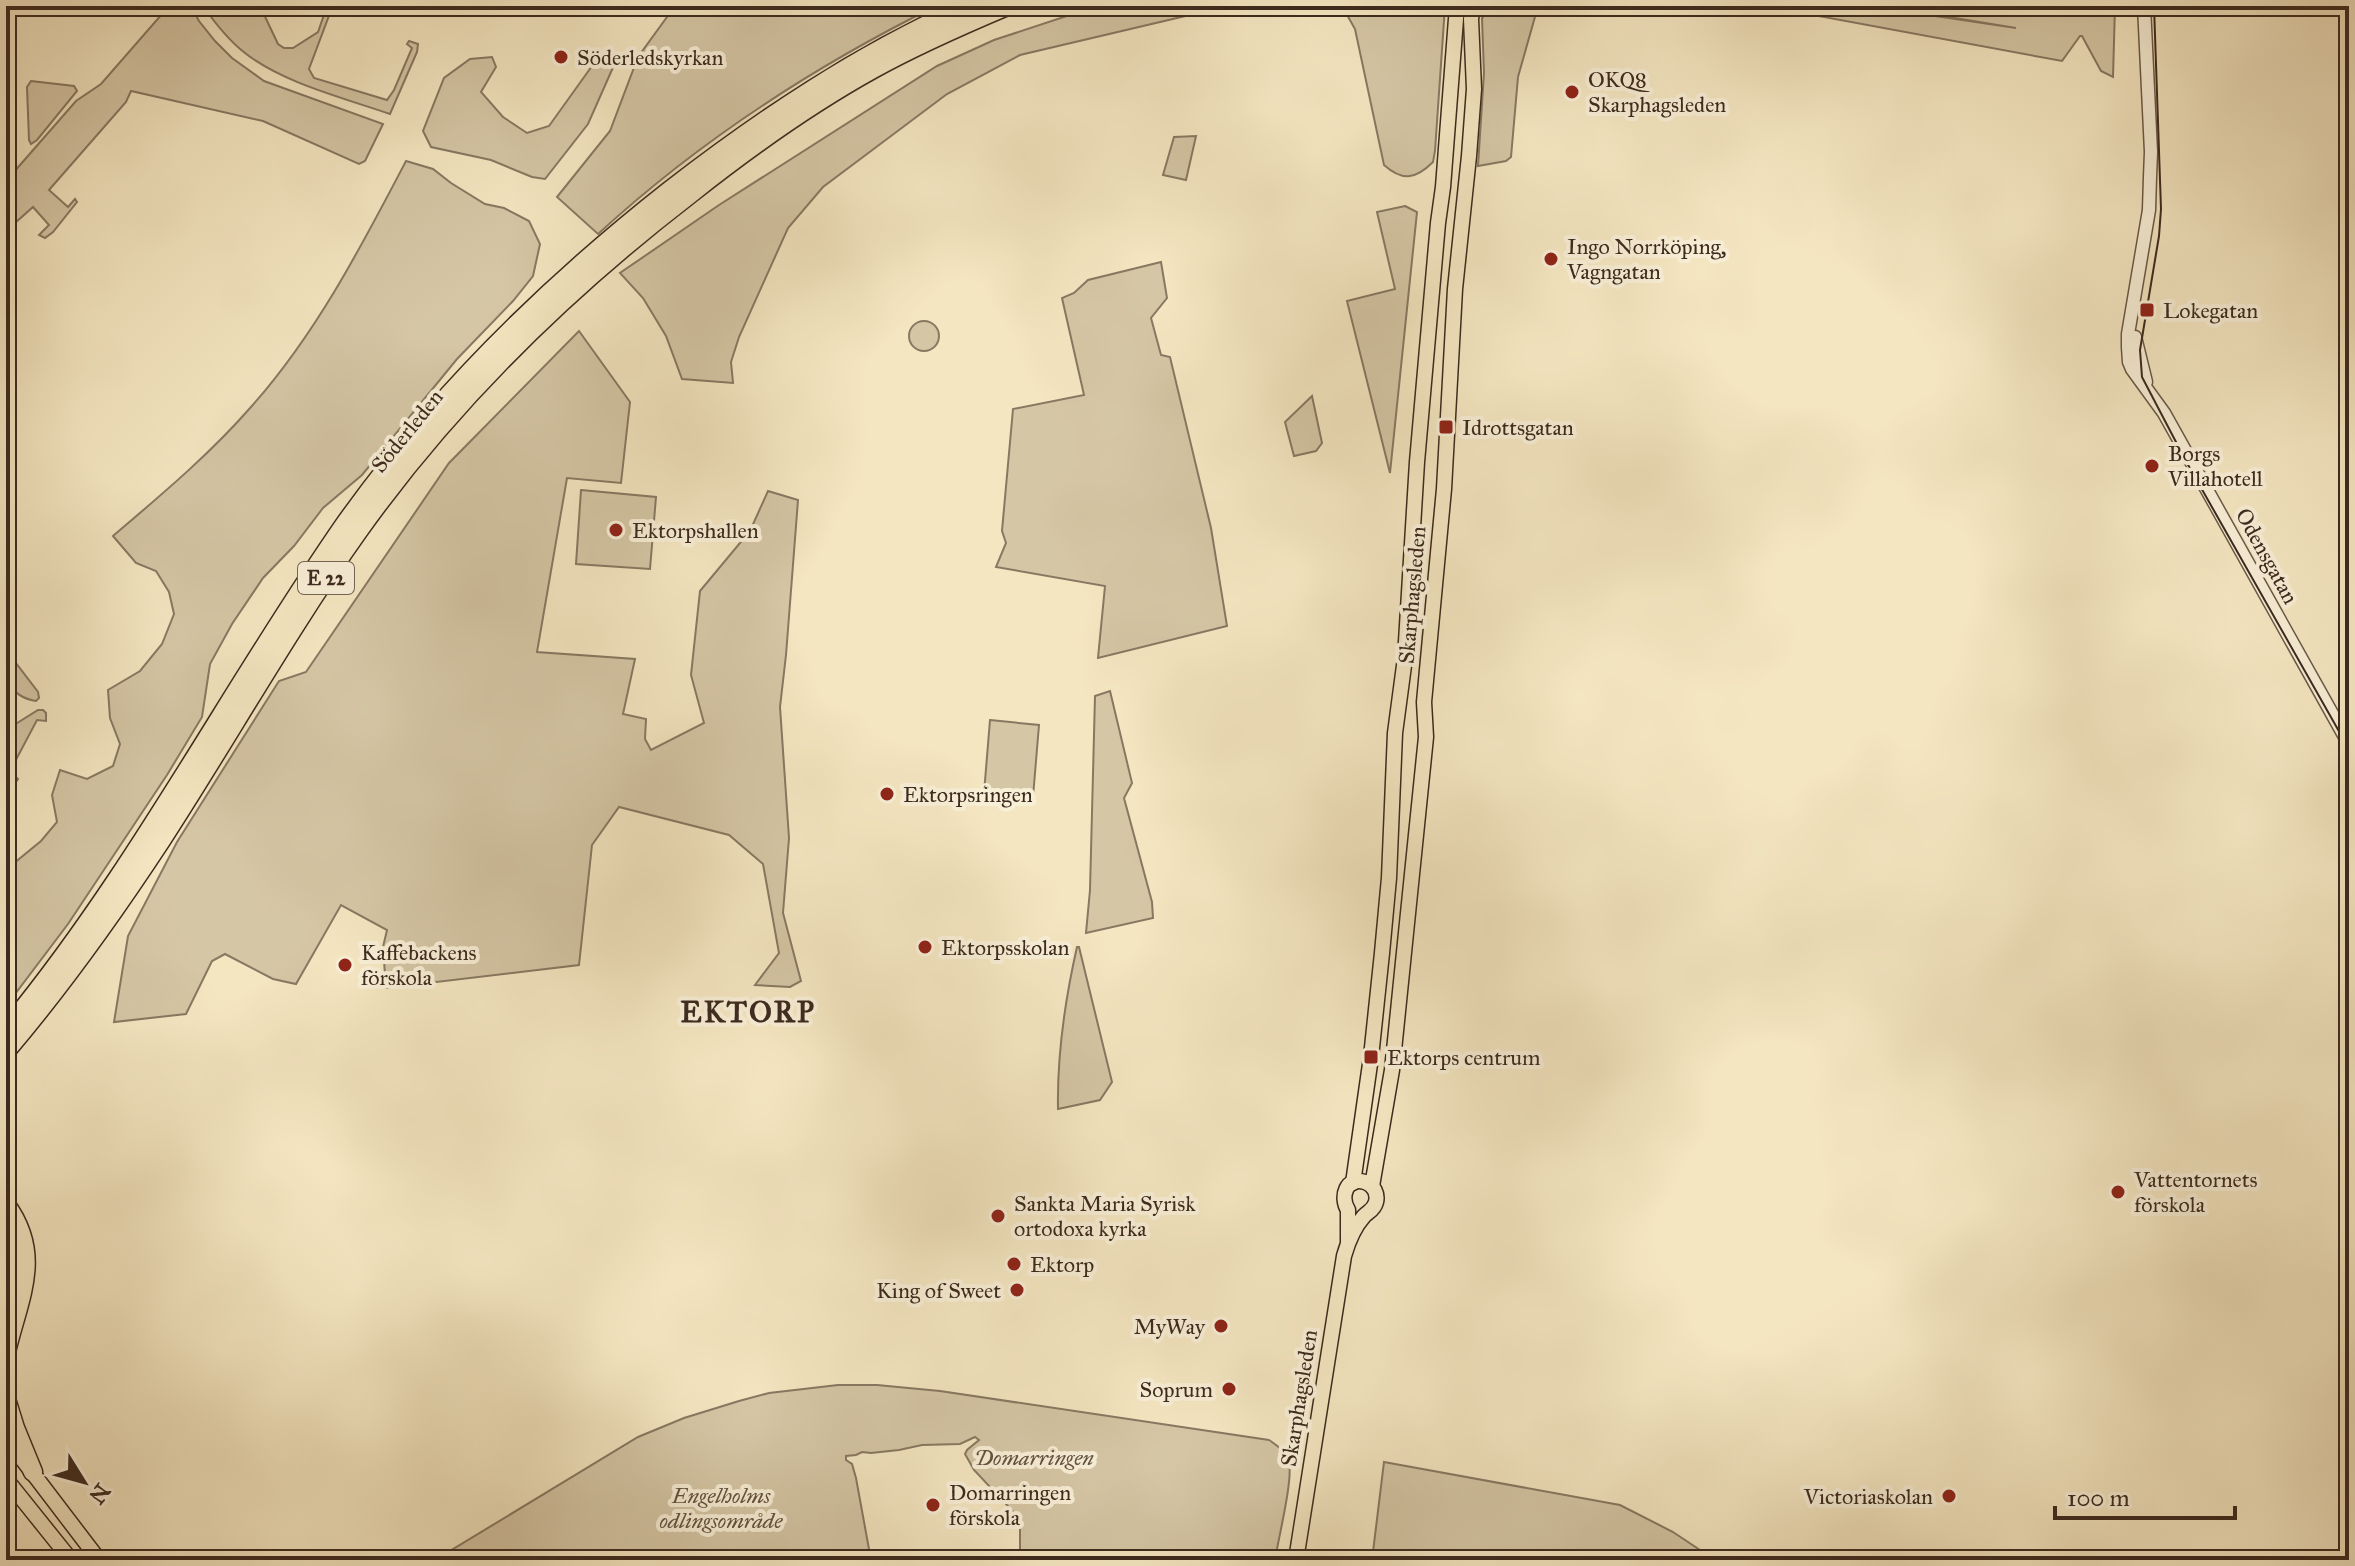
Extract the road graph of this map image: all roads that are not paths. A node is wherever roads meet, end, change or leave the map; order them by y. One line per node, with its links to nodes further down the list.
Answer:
1 (967, 6): 7 (highway, Söderleden / E 22)
2 (1007, 6): 8 (highway, Söderleden / E 22)
3 (1457, 6): 9 (main road, Skarphagsleden)
4 (1473, 6): 10 (main road, Skarphagsleden)
5 (2144, 6): 6 (street, Odensgatan)
6 (2349, 744)
7 (6, 1030)
8 (6, 1051)
9 (1353, 1183): 10 (main road); 12 (main road)
10 (1372, 1186): 13 (main road)
11 (6, 1205): 16 (highway)
12 (1348, 1210): 13 (main road); 15 (main road, Skarphagsleden)
13 (1365, 1214): 15 (main road, Skarphagsleden)
14 (6, 1234): 16 (highway)
15 (1348, 1243): 25 (main road, Skarphagsleden)
16 (15, 1289): 17 (highway); 18 (highway)
17 (6, 1315)
18 (6, 1352)
19 (6, 1399): 21 (highway)
20 (6, 1438): 21 (main road)
21 (33, 1472): 24 (main road)
22 (6, 1479): 23 (main road)
23 (71, 1560)
24 (99, 1560)
25 (1296, 1560)

